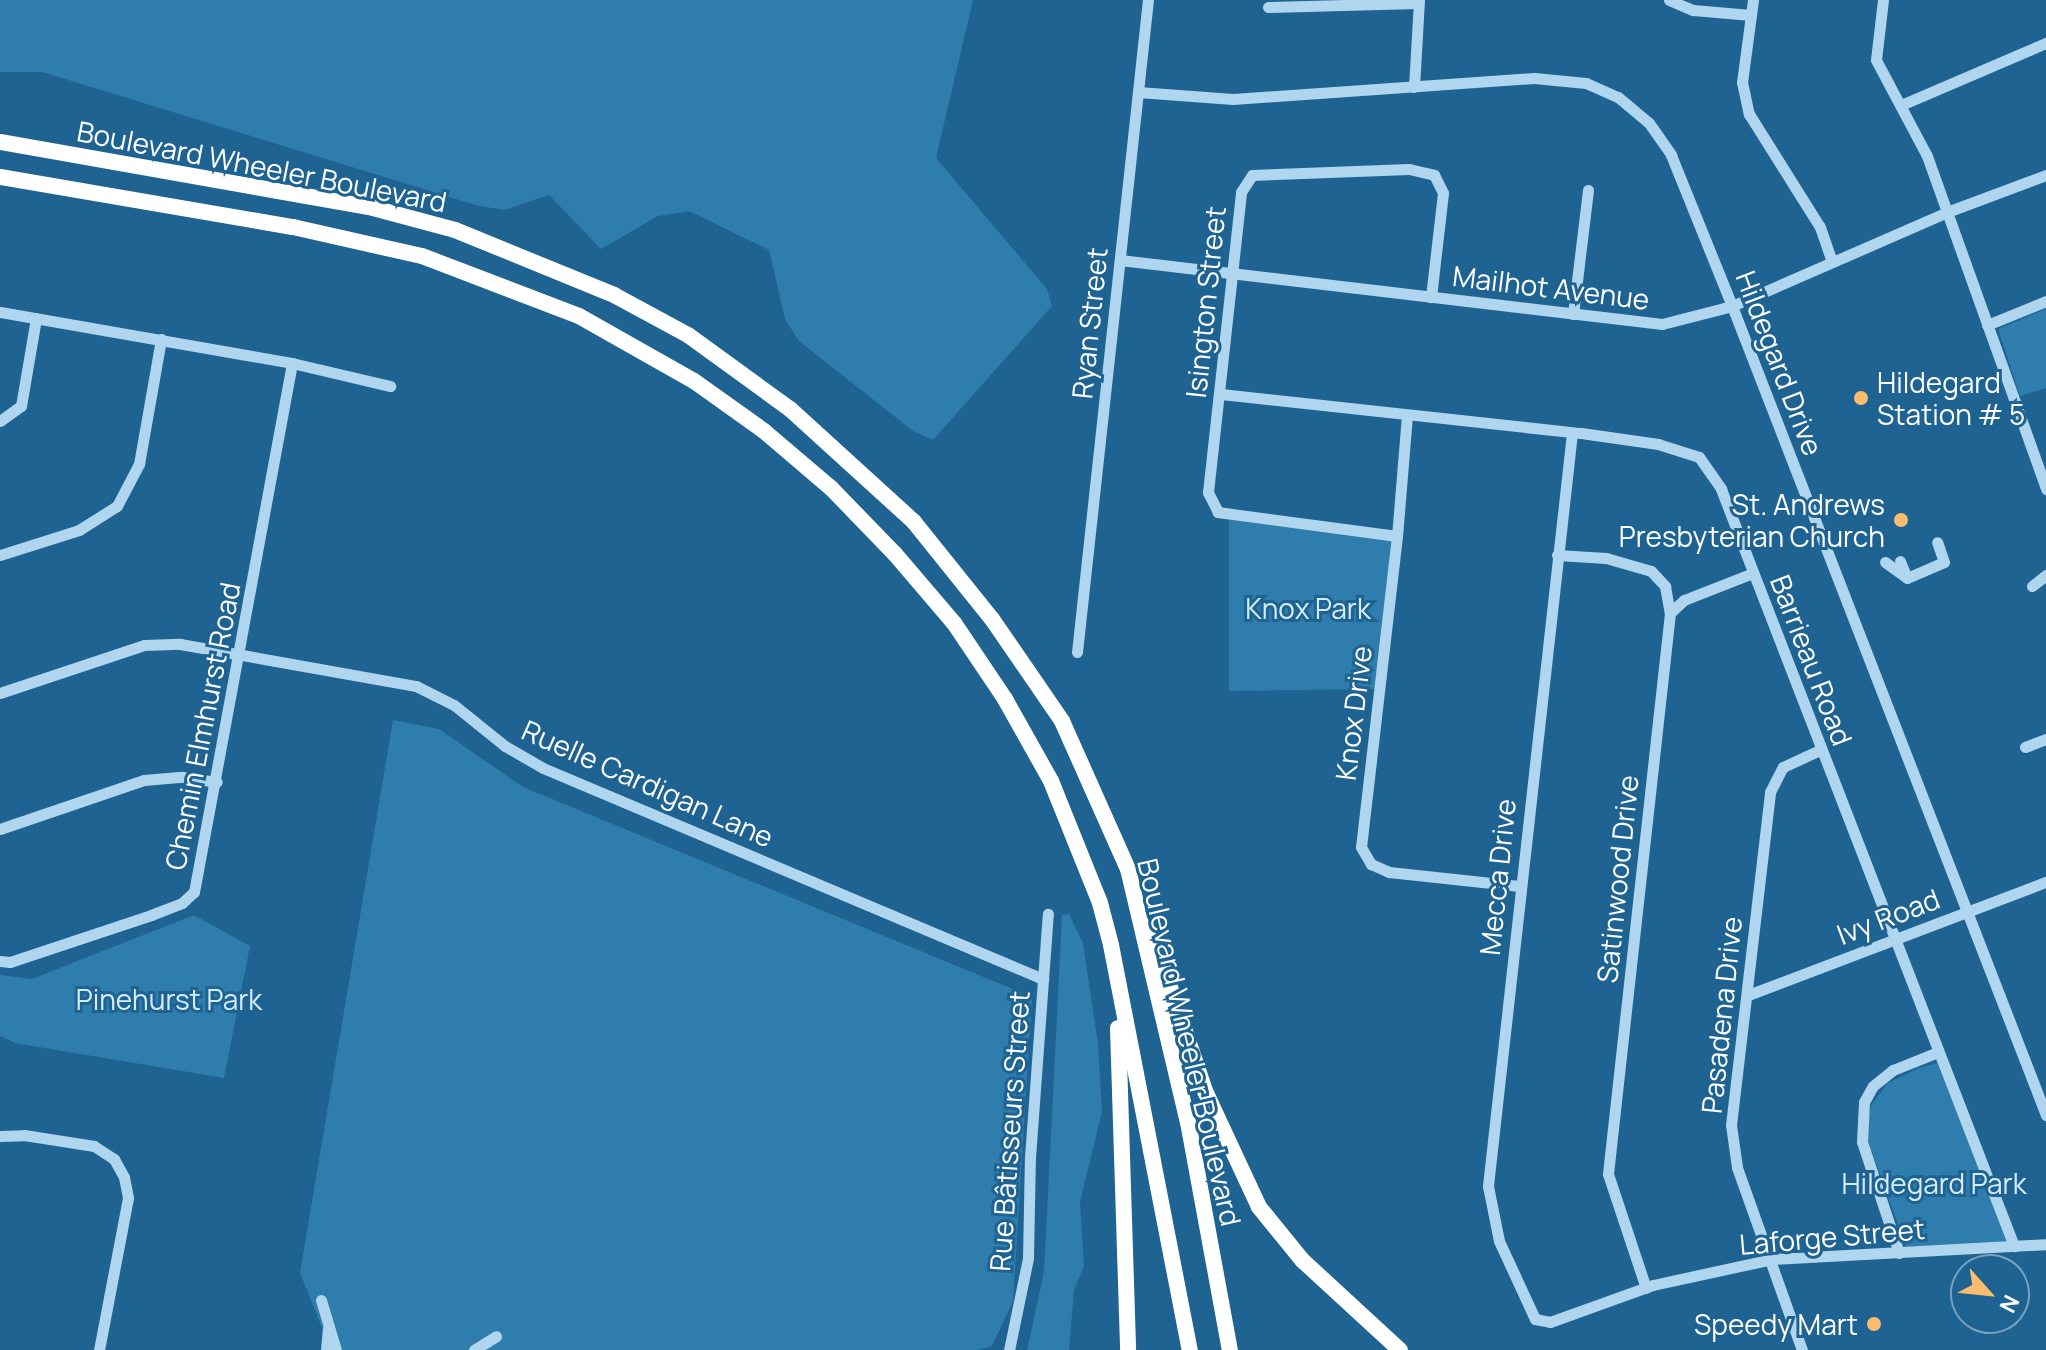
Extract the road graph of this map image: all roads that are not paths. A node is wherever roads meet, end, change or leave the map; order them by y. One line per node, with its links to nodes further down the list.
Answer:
1 (1148, 0): 10 (street, Ryan Street)
2 (1753, 0): 7 (street)
3 (1883, 0): 11 (street)
4 (1419, 1): 6 (street); 9 (street)
5 (1673, 2): 7 (street)
6 (1268, 7)
7 (1751, 15): 18 (street)
8 (2046, 43): 11 (street)
9 (1414, 87): 10 (street, Hildegard Drive); 22 (street, Hildegard Drive)
10 (1138, 92): 17 (street, Ryan Street)
11 (1901, 105): 16 (street)
12 (0, 142): 54 (highway, Boulevard Wheeler Boulevard)
13 (2046, 175): 16 (street, Mailhot Avenue)
14 (0, 177): 57 (highway, Boulevard Wheeler Boulevard)
15 (1588, 190): 24 (street)
16 (1947, 212): 18 (street, Mailhot Avenue); 26 (street)
17 (1120, 260): 19 (street, Mailhot Avenue); 46 (street, Ryan Street)
18 (1832, 262): 22 (street, Mailhot Avenue)
19 (1233, 273): 20 (street, Mailhot Avenue); 20 (street, Isington Street); 30 (street, Isington Street)
20 (1431, 297): 24 (street, Mailhot Avenue)
21 (2046, 301): 26 (street)
22 (1732, 306): 24 (street, Mailhot Avenue); 58 (street, Hildegard Drive)
23 (0, 312): 25 (street)
24 (1573, 314)
25 (36, 318): 27 (street); 32 (street)
26 (1987, 325): 34 (street)
27 (161, 339): 28 (street); 37 (street)
28 (292, 363): 29 (street); 47 (street, Chemin Elmhurst Road)
29 (390, 386)
30 (1221, 394): 31 (street, Barrieau Road); 35 (street, Isington Street)
31 (1407, 415): 33 (street, Barrieau Road); 35 (street, Knox Drive)
32 (0, 421)
33 (1572, 433): 38 (street, Mecca Drive); 41 (street, Barrieau Road)
34 (2046, 489)
35 (1397, 536): 56 (street, Knox Drive)
36 (1937, 542): 43 (street)
37 (0, 555)
38 (1557, 555): 45 (street, Satinwood Drive); 56 (street, Mecca Drive)
39 (1900, 561): 43 (street)
40 (1885, 562): 43 (street)
41 (1753, 573): 45 (street); 51 (street, Barrieau Road)
42 (2046, 575): 44 (street)
43 (1907, 578)
44 (2032, 586)
45 (1670, 613): 71 (street, Satinwood Drive)
46 (1077, 652)
47 (240, 657): 48 (street, Ruelle Cardigan Lane); 52 (street, Chemin Elmhurst Road); 62 (street, Ruelle Cardigan Lane)
48 (0, 693)
49 (2046, 739): 50 (street)
50 (2025, 747)
51 (1820, 750): 60 (street, Barrieau Road); 63 (street, Pasadena Drive)
52 (217, 782): 53 (street); 61 (street, Chemin Elmhurst Road)
53 (0, 829)
54 (1128, 869): 83 (highway, Boulevard Wheeler Boulevard); 84 (highway)
55 (2046, 882): 58 (street, Ivy Road)
56 (1519, 886): 73 (street, Mecca Drive)
57 (1100, 903): 81 (highway); 82 (highway, Boulevard Wheeler Boulevard)
58 (1968, 912): 60 (street, Ivy Road); 65 (street, Hildegard Drive)
59 (1048, 914): 62 (street, Rue Bâtisseurs Street)
60 (1895, 938): 63 (street, Ivy Road); 64 (street, Barrieau Road)
61 (0, 961)
62 (1043, 979): 80 (street, Rue Bâtisseurs Street)
63 (1748, 995): 70 (street, Pasadena Drive)
64 (1938, 1052): 68 (street, Barrieau Road); 69 (street)
65 (2046, 1115)
66 (0, 1136): 76 (street)
67 (2046, 1244): 68 (street, Laforge Street)
68 (2014, 1246): 69 (street, Laforge Street)
69 (1899, 1253): 70 (street, Laforge Street)
70 (1772, 1259): 71 (street, Laforge Street); 85 (street, Pasadena Drive)
71 (1646, 1288): 73 (street, Laforge Street)
72 (321, 1300): 74 (street)
73 (1535, 1319)
74 (328, 1329): 77 (street); 78 (street)
75 (496, 1336): 79 (street)
76 (99, 1350)
77 (326, 1350)
78 (336, 1350)
79 (474, 1350)
80 (1009, 1350)
81 (1128, 1350)
82 (1190, 1350)
83 (1230, 1350)
84 (1400, 1350)
85 (1802, 1350)

